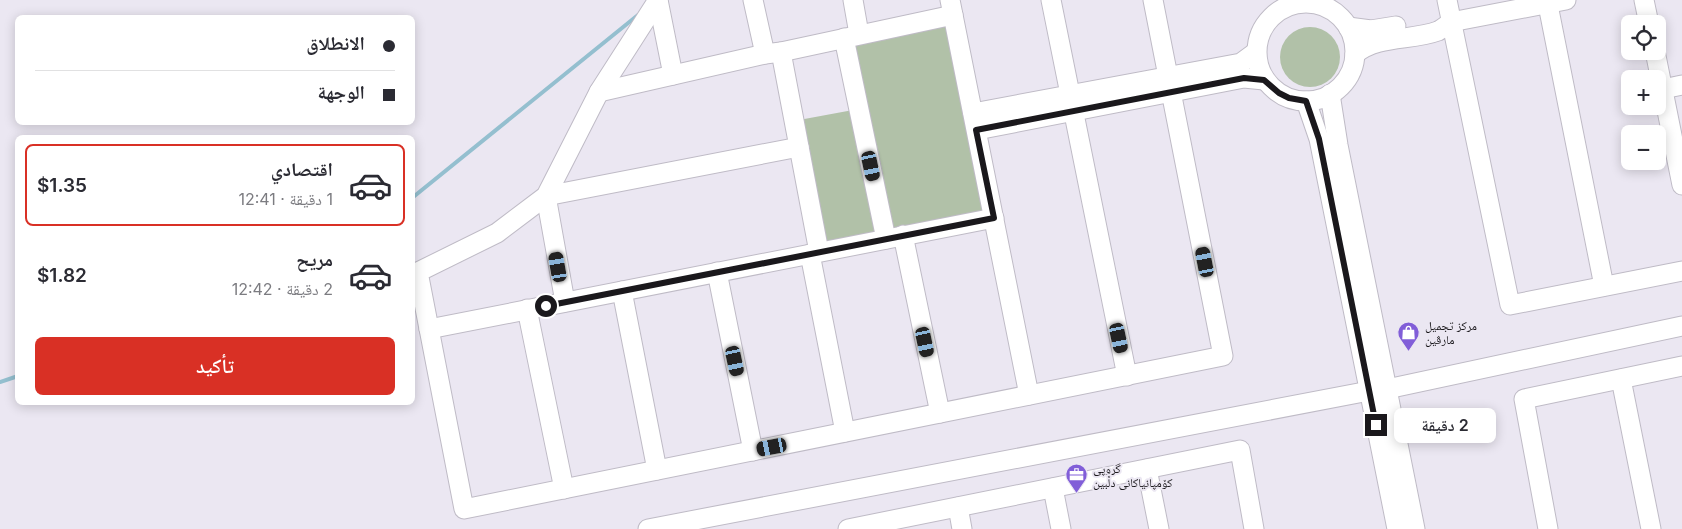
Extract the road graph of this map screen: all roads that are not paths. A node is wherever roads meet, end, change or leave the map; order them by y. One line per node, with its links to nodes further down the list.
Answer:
1 (658, 0): 19 (street); 24 (street)
2 (754, 0): 17 (street)
3 (853, 0): 15 (street)
4 (1051, 0): 27 (street)
5 (1153, 0): 21 (street)
6 (1447, 0): 13 (street)
7 (1644, 0): 12 (street)
8 (1309, 1): 10 (street); 14 (street)
9 (1554, 1): 13 (street); 38 (street)
10 (1284, 4): 16 (street)
11 (952, 7): 15 (street); 29 (street)
12 (1647, 15)
13 (1451, 22): 14 (street); 18 (street); 38 (street)
14 (1348, 27): 18 (street)
15 (851, 36): 17 (street); 34 (street)
16 (1256, 52): 20 (street); 21 (street)
17 (773, 53): 19 (street); 30 (street)
18 (1355, 54): 25 (street)
19 (674, 75): 24 (street)
20 (1264, 80): 21 (street); 26 (street)
21 (1170, 84): 27 (street); 45 (street)
22 (1682, 85): 23 (street)
23 (1666, 88)
24 (599, 92): 32 (street)
25 (1330, 94): 26 (street); 47 (street)
26 (1306, 101): 47 (street)
27 (1072, 103): 29 (street); 45 (street)
28 (1666, 104): 31 (street)
29 (975, 122): 33 (street)
30 (799, 147): 32 (street); 35 (street)
31 (1682, 185)
32 (546, 196): 40 (street); 43 (street)
33 (994, 218): 34 (street); 48 (street)
34 (895, 237): 35 (street); 49 (street)
35 (814, 253): 37 (street); 50 (street)
36 (1682, 271): 38 (street)
37 (717, 272): 39 (street); 51 (street)
38 (1604, 286)
39 (622, 291): 40 (street); 53 (street)
40 (565, 302): 41 (street)
41 (527, 310): 43 (street); 55 (street)
42 (1682, 326): 47 (street)
43 (429, 329): 55 (street)
44 (1682, 366): 46 (street)
45 (1127, 376): 48 (street)
46 (1621, 378): 65 (street); 66 (street)
47 (1378, 390): 58 (street); 63 (street); 64 (street)
48 (1030, 395): 49 (street)
49 (940, 413): 50 (street)
50 (845, 432): 51 (street)
51 (753, 451): 53 (street)
52 (1147, 469): 54 (street); 61 (street); 62 (street)
53 (657, 470): 55 (street)
54 (1053, 488): 56 (street); 60 (street)
55 (564, 489)
56 (958, 507): 57 (street); 59 (street)
57 (859, 528)
58 (648, 529)
59 (962, 529)
60 (1061, 529)
61 (1159, 529)
62 (1254, 529)
63 (1397, 529)
64 (1415, 529)
65 (1548, 529)
66 (1651, 529)

